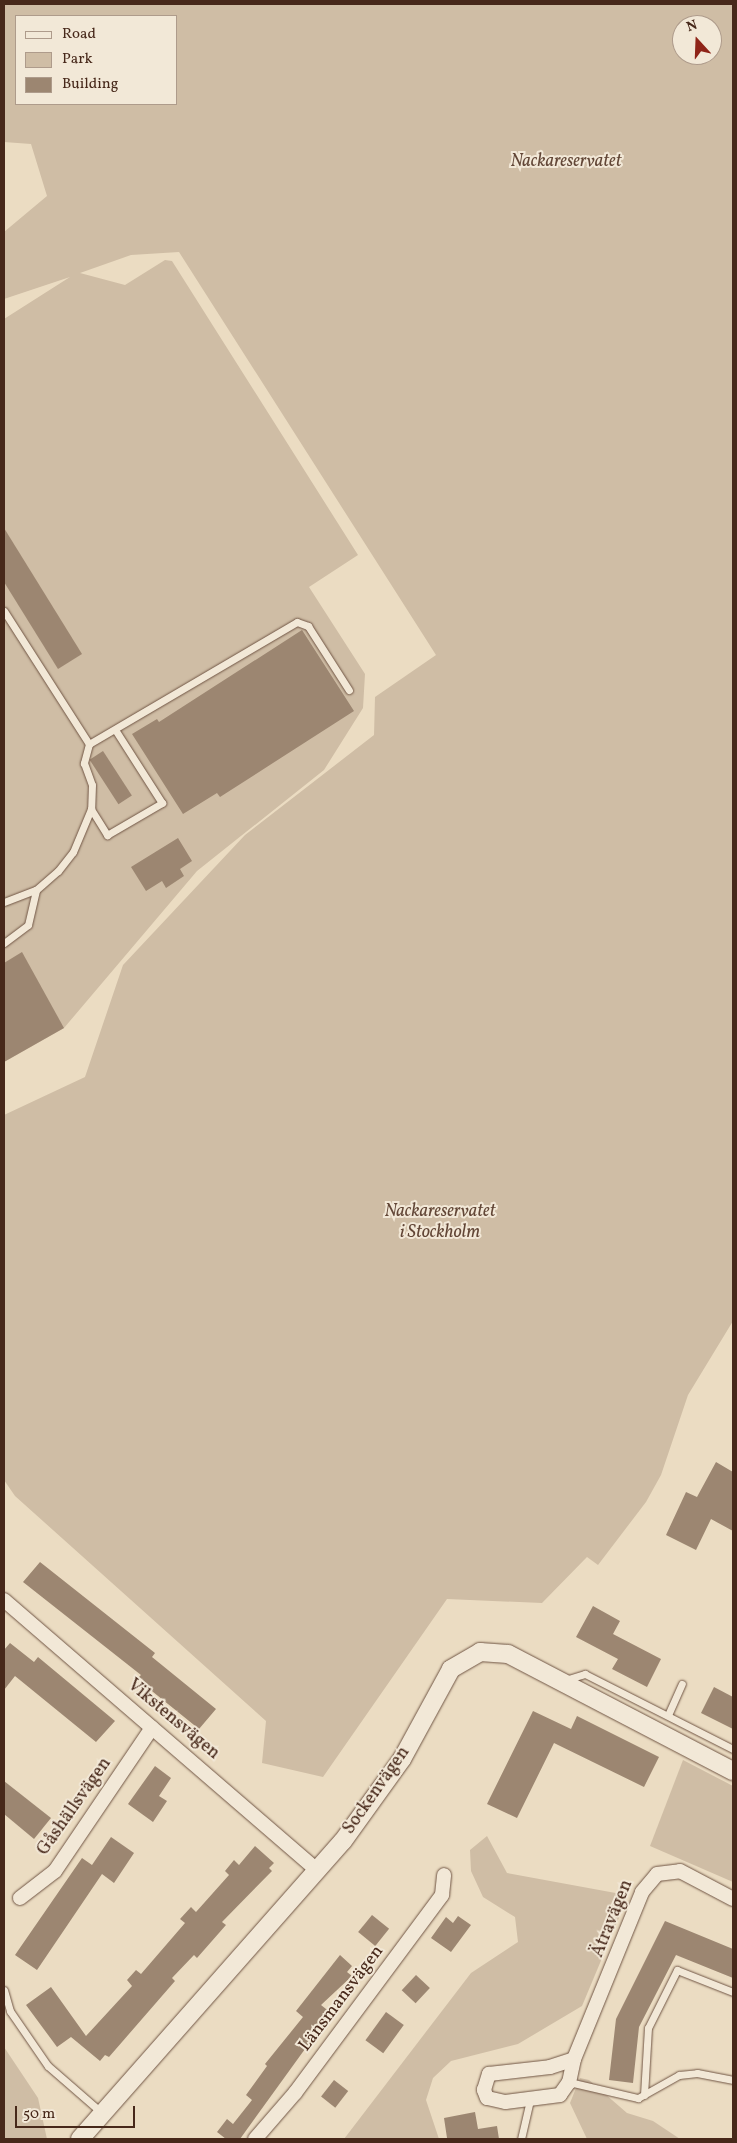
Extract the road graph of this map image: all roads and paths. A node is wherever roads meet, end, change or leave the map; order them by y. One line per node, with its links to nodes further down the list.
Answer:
1 (4, 611): 4 (lane)
2 (349, 690): 3 (lane)
3 (116, 731): 4 (lane); 5 (lane)
4 (89, 744): 5 (lane)
5 (90, 809): 6 (lane)
6 (36, 890): 7 (lane); 8 (lane)
7 (4, 902)
8 (4, 943)
9 (4, 1600): 13 (street, Vikstensvägen)
10 (564, 1681): 12 (lane); 15 (street, Sockenvägen); 16 (street, Sockenvägen)
11 (682, 1684): 12 (lane)
12 (668, 1716): 14 (lane)
13 (152, 1728): 16 (street, Vikstensvägen); 18 (street, Gåshällsvägen)
14 (733, 1749)
15 (733, 1771)
16 (317, 1870): 27 (street, Sockenvägen)
17 (444, 1875): 29 (street, Länsmansvägen)
18 (20, 1898)
19 (733, 1899): 22 (street, Ätravägen)
20 (4, 1990): 27 (lane)
21 (733, 1992): 25 (lane)
22 (574, 2059): 24 (street, Ätravägen); 26 (street)
23 (733, 2080): 25 (lane)
24 (569, 2082): 25 (lane); 26 (street)
25 (644, 2095)
26 (530, 2100): 30 (lane)
27 (102, 2113): 28 (street, Sockenvägen)
28 (80, 2139)
29 (255, 2139)
30 (521, 2139)

